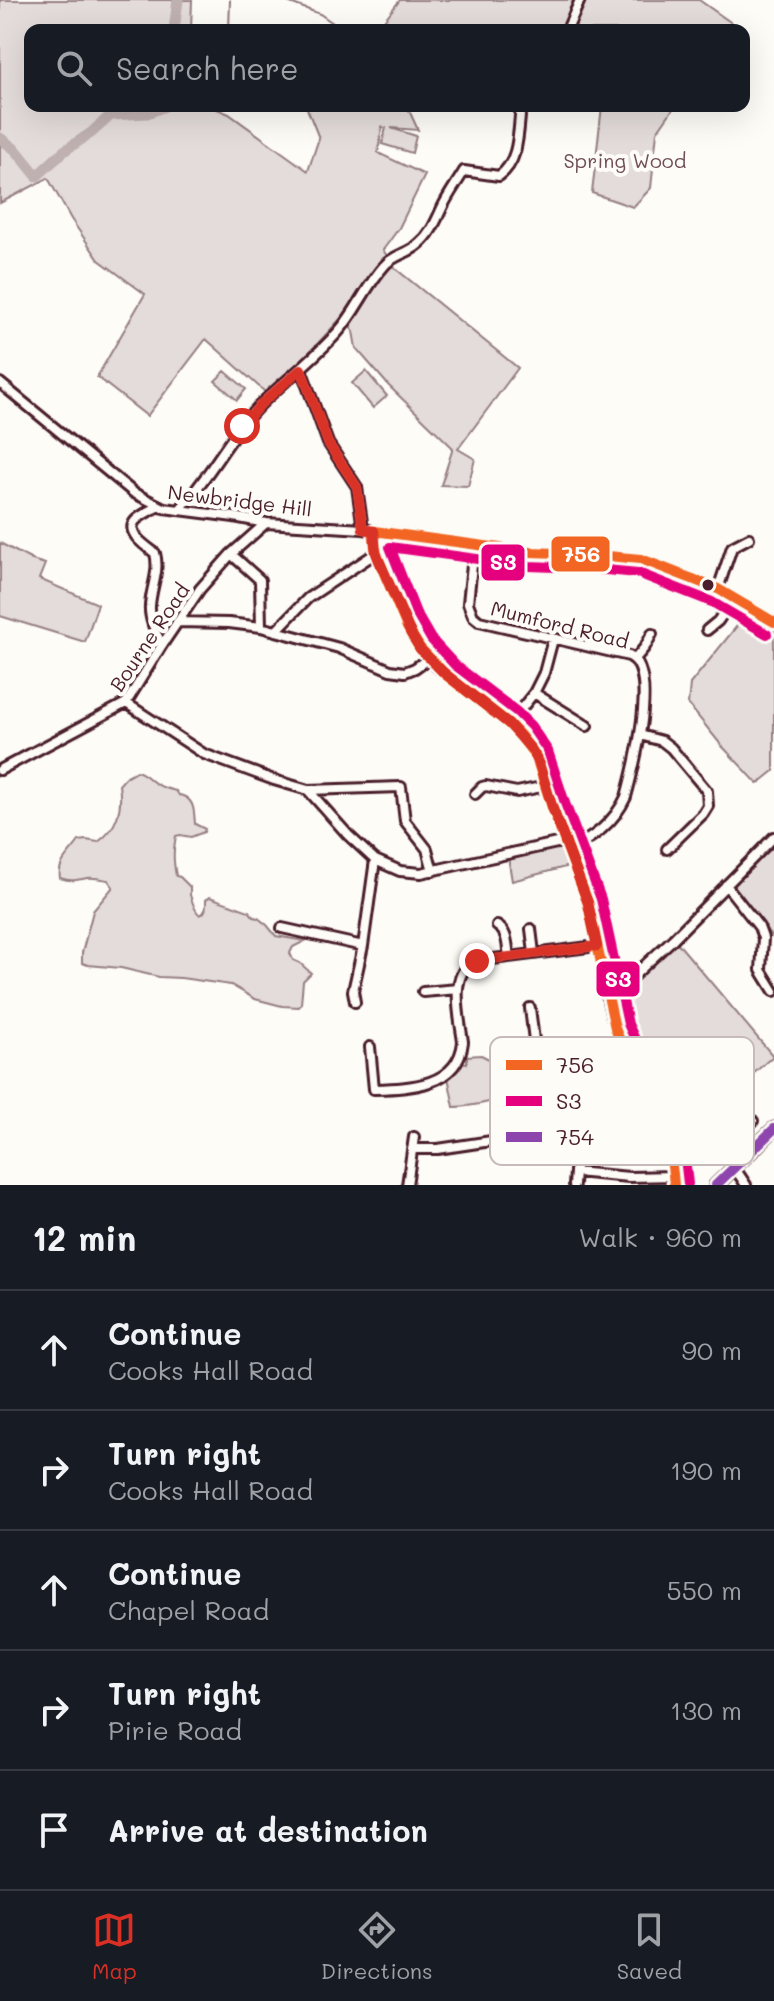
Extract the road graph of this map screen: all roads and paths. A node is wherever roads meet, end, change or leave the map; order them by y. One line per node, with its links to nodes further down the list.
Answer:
1 (580, 0): 2 (street)
2 (570, 24)
3 (520, 112): 4 (street)
4 (301, 369): 7 (street); 9 (street)
5 (0, 383): 6 (street, Newbridge Hill)
6 (159, 506): 7 (street, Newbridge Hill); 22 (street)
7 (179, 510): 8 (street, Newbridge Hill)
8 (266, 523): 9 (street, Newbridge Hill); 14 (street, Bourne Road)
9 (363, 529): 10 (street, Newbridge Hill)
10 (374, 531): 12 (street, Newbridge Hill); 13 (street)
11 (749, 538): 15 (street)
12 (474, 546): 15 (street, Newbridge Hill); 24 (street, Mumford Road)
13 (376, 553): 21 (street); 26 (street)
14 (231, 554): 18 (street, Bourne Road); 19 (street)
15 (718, 589): 16 (street, Newbridge Hill)
16 (734, 598): 17 (street, Newbridge Hill); 20 (street)
17 (774, 622)
18 (176, 625): 19 (street); 22 (street); 25 (street, Bourne Road)
19 (261, 627): 21 (street)
20 (707, 630)
21 (276, 631): 26 (street)
22 (156, 634): 25 (street)
23 (652, 634): 27 (street)
24 (553, 639): 27 (street, Mumford Road); 28 (street)
25 (162, 645): 29 (street, Bourne Road)
26 (429, 658): 30 (street)
27 (635, 659): 32 (street, Mumford Road)
28 (534, 693): 30 (street); 31 (street)
29 (126, 703): 33 (street, Bourne Road); 35 (street)
30 (509, 724): 34 (street)
31 (587, 726)
32 (640, 735): 38 (street, Mumford Road); 39 (street)
33 (0, 770)
34 (546, 786): 36 (street); 38 (street)
35 (308, 790): 40 (street); 41 (street)
36 (475, 794)
37 (774, 837): 42 (street)
38 (567, 846): 41 (street); 47 (street)
39 (667, 849)
40 (375, 860): 41 (street); 46 (street)
41 (433, 871)
42 (726, 885): 51 (street); 53 (street)
43 (497, 926): 49 (street)
44 (282, 928): 46 (street)
45 (531, 929): 48 (street)
46 (363, 946): 54 (street)
47 (597, 946): 48 (street); 53 (street)
48 (534, 953): 49 (street)
49 (509, 957): 50 (street)
50 (458, 989): 52 (street); 58 (street)
51 (774, 991)
52 (423, 992)
53 (607, 998): 57 (street)
54 (355, 1002)
55 (530, 1008): 56 (street)
56 (534, 1037)
57 (618, 1037)
58 (370, 1047)
59 (774, 1129): 62 (main road)
60 (414, 1137): 63 (street)
61 (490, 1141): 63 (street)
62 (754, 1148)
63 (412, 1149): 69 (street)
64 (576, 1165): 67 (street)
65 (673, 1165): 68 (street)
66 (734, 1167): 71 (main road); 72 (street)
67 (575, 1172): 68 (street); 70 (street)
68 (674, 1180)
69 (407, 1185)
70 (574, 1185)
71 (716, 1185)
72 (746, 1185)

